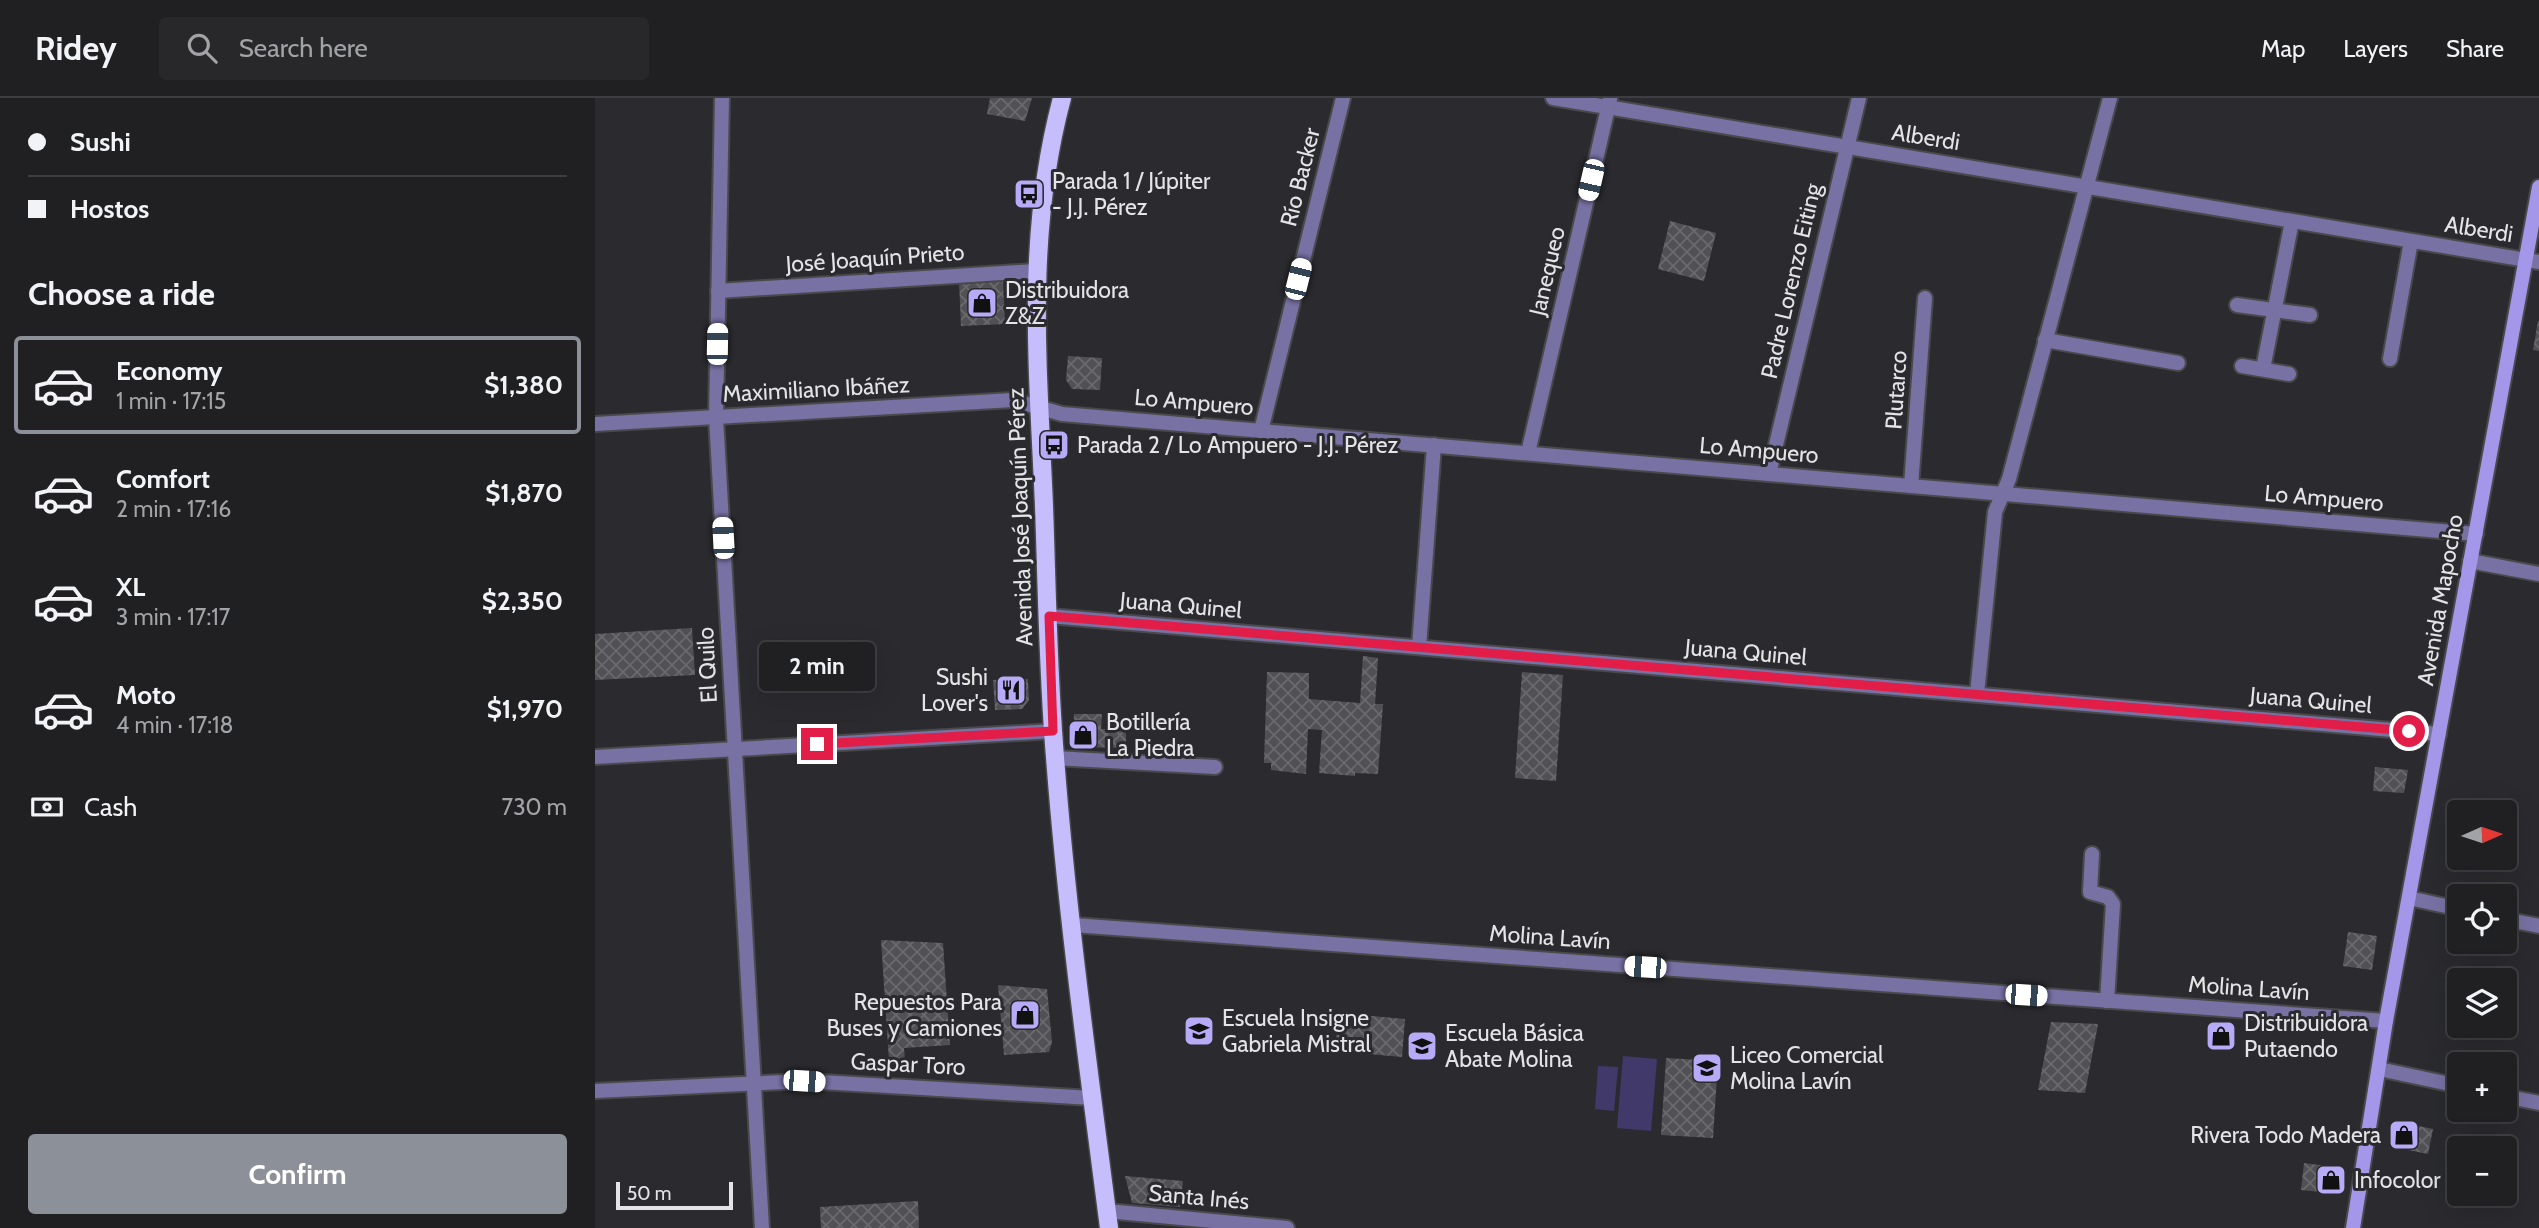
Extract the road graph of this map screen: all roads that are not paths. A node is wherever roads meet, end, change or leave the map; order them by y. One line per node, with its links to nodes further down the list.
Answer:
1 (722, 98): 15 (street, El Quilo)
2 (1062, 98): 14 (main road, Avenida José Joaquín Pérez)
3 (1343, 98): 29 (street, Río Backer)
4 (1553, 98): 7 (street, Alberdi)
5 (1859, 98): 8 (street, Padre Lorenzo Eiting)
6 (2110, 98): 9 (street)
7 (1609, 102): 8 (street, Alberdi); 31 (street, Janequeo)
8 (1847, 146): 9 (street, Alberdi); 32 (street, Padre Lorenzo Eiting)
9 (2086, 186): 11 (street, Alberdi); 20 (street)
10 (2539, 187): 13 (main road, Avenida Mapocho)
11 (2292, 221): 12 (street, Alberdi); 18 (street)
12 (2411, 241): 13 (street, Alberdi); 21 (street, Alberdi)
13 (2532, 261): 35 (main road, Avenida Mapocho)
14 (1035, 271): 15 (street, José Joaquín Prieto); 26 (main road, Avenida José Joaquín Pérez)
15 (718, 291): 27 (street, El Quilo)
16 (1925, 298): 33 (street, Plutarco)
17 (2237, 305): 18 (street)
18 (2275, 310): 19 (street); 24 (street)
19 (2310, 315)
20 (2045, 340): 22 (street); 34 (street)
21 (2390, 359)
22 (2178, 363)
23 (2242, 366): 24 (street)
24 (2263, 369): 25 (street)
25 (2289, 374)
26 (1040, 407): 27 (street, Maximiliano Ibáñez); 29 (street, Lo Ampuero); 38 (main road, Avenida José Joaquín Pérez)
27 (716, 417): 28 (street, Maximiliano Ibáñez); 43 (street, El Quilo)
28 (595, 424)
29 (1261, 431): 30 (street, Lo Ampuero)
30 (1434, 446): 31 (street, Lo Ampuero); 39 (street)
31 (1528, 453): 32 (street, Lo Ampuero)
32 (1769, 474): 33 (street, Lo Ampuero)
33 (1911, 486): 34 (street, Lo Ampuero)
34 (2002, 494): 35 (street, Lo Ampuero); 40 (street)
35 (2476, 534): 36 (main road, Avenida Mapocho)
36 (2470, 561): 37 (street); 42 (main road, Avenida Mapocho)
37 (2539, 574)
38 (1049, 616): 39 (street, Juana Quinel); 41 (main road, Avenida José Joaquín Pérez)
39 (1419, 648): 40 (street, Juana Quinel)
40 (1977, 694): 42 (street, Juana Quinel)
41 (1053, 731): 43 (street); 45 (main road, Avenida José Joaquín Pérez)
42 (2439, 734): 48 (main road, Avenida Mapocho)
43 (735, 749): 44 (street); 56 (street, El Quilo)
44 (595, 757)
45 (1055, 758): 46 (street); 51 (main road, Avenida José Joaquín Pérez)
46 (1215, 767)
47 (2092, 854): 53 (street)
48 (2409, 898): 49 (street); 54 (main road, Avenida Mapocho)
49 (2447, 906)
50 (2517, 922): 52 (street)
51 (1073, 925): 53 (street, Molina Lavín); 59 (main road, Avenida José Joaquín Pérez)
52 (2539, 926)
53 (2107, 1001): 54 (street, Molina Lavín)
54 (2386, 1021): 55 (main road, Avenida Mapocho)
55 (2379, 1069): 57 (street); 65 (main road, Avenida Mapocho)
56 (754, 1082): 58 (street, Gaspar Toro); 59 (street, Gaspar Toro); 63 (street, El Quilo)
57 (2447, 1083)
58 (595, 1091)
59 (1092, 1098): 62 (main road, Avenida José Joaquín Pérez)
60 (2517, 1099): 61 (street)
61 (2539, 1103)
62 (1108, 1220): 64 (street, Santa Inés)
63 (762, 1228)
64 (1287, 1228)
65 (2353, 1228)

